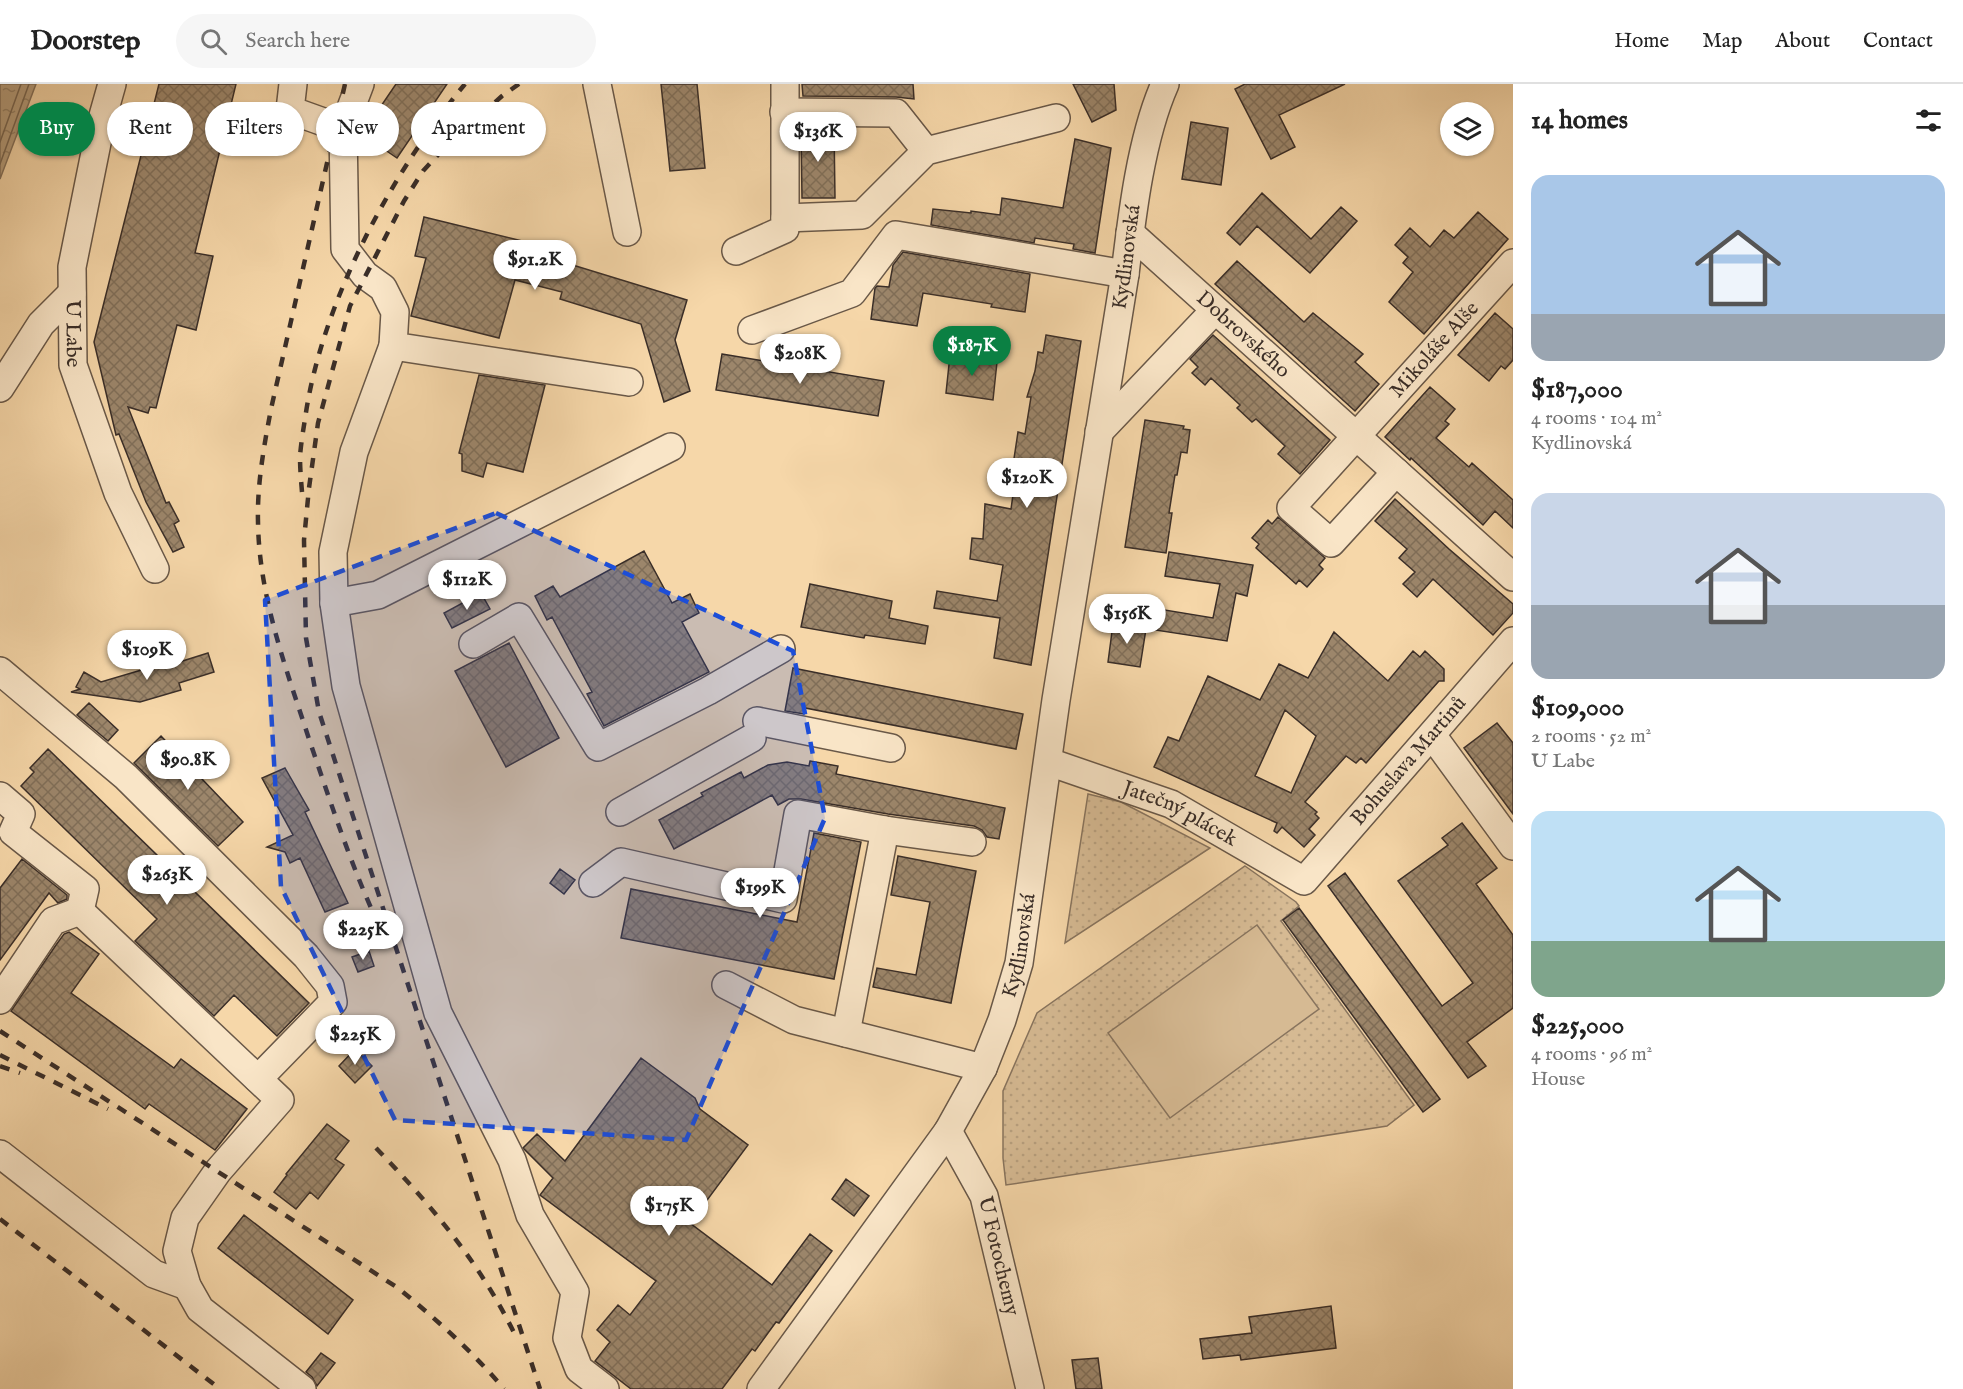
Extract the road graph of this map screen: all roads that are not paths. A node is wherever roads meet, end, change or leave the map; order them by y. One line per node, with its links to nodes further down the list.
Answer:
1 (112, 84): 19 (street, U Labe)
2 (293, 84): 10 (street)
3 (360, 84): 7 (street)
4 (597, 84): 14 (street)
5 (785, 84): 8 (street)
6 (1165, 84): 15 (street, Kydlinovská)
7 (353, 102)
8 (784, 112): 11 (street); 13 (street)
9 (1056, 118): 11 (street)
10 (316, 119)
11 (926, 151): 13 (street)
12 (343, 156): 22 (street)
13 (785, 218): 16 (street)
14 (627, 232)
15 (1130, 233): 18 (street, Kydlinovská); 20 (street, Dobrovského)
16 (736, 251)
17 (1513, 264): 26 (street, Mikoláše Alše)
18 (1125, 274): 21 (street); 25 (street, Kydlinovská)
19 (72, 293): 24 (street); 29 (street, U Labe)
20 (1215, 310): 25 (street); 26 (street, Dobrovského)
21 (752, 330)
22 (393, 346): 23 (street); 31 (street)
23 (628, 382)
24 (0, 388)
25 (1099, 432): 38 (street, Kydlinovská)
26 (1356, 436): 28 (street, Dobrovského); 28 (street)
27 (671, 447): 31 (street)
28 (1396, 472): 30 (street, Dobrovského)
29 (155, 569)
30 (1513, 577)
31 (334, 603): 56 (street)
32 (1513, 641): 36 (street, Bohuslava Martinů)
33 (473, 644): 34 (street)
34 (781, 649)
35 (0, 671): 51 (street)
36 (1432, 735): 43 (street); 44 (street, Bohuslava Martinů)
37 (891, 748): 40 (street)
38 (1049, 762): 44 (street, Jatečný plácek); 50 (street, Kydlinovská)
39 (0, 796): 46 (street)
40 (620, 812)
41 (885, 830): 42 (street); 45 (street); 49 (street)
42 (972, 842)
43 (1513, 846)
44 (1304, 881)
45 (593, 883)
46 (80, 911): 48 (street); 51 (street)
47 (726, 985): 49 (street)
48 (0, 1000)
49 (846, 1033): 50 (street)
50 (983, 1068): 52 (street, Kydlinovská)
51 (258, 1079): 54 (street)
52 (948, 1131): 57 (street, Kydlinovská); 58 (street, U Fotochemy)
53 (0, 1154): 54 (street)
54 (187, 1286): 55 (street)
55 (302, 1389)
56 (604, 1389)
57 (761, 1389)
58 (1030, 1389)

